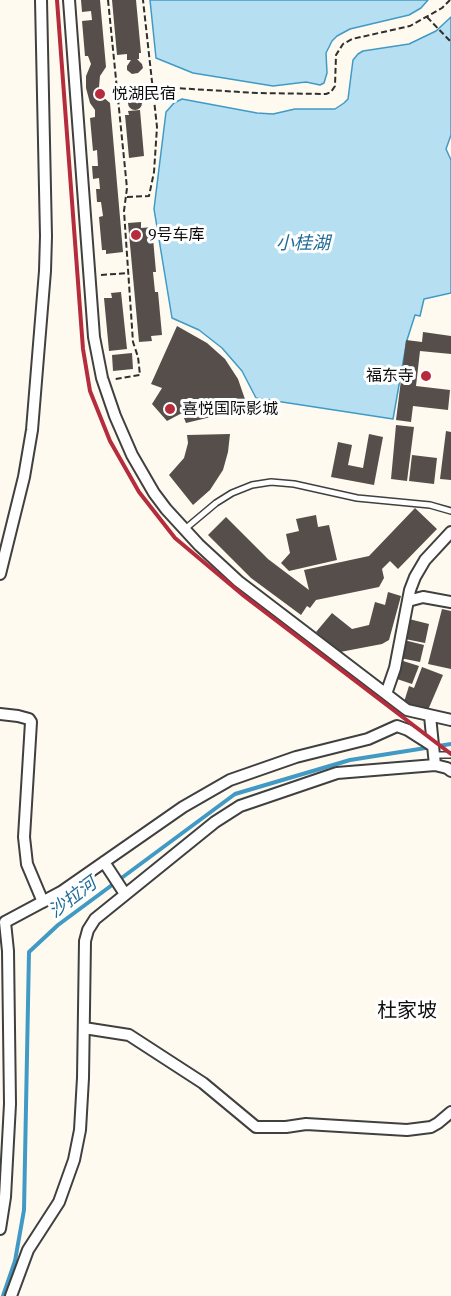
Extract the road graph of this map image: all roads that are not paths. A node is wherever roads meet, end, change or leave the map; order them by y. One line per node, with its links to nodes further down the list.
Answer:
1 (41, 0): 6 (street)
2 (69, 0): 4 (street)
3 (451, 511): 4 (lane)
4 (185, 529): 9 (street)
5 (451, 532): 7 (street)
6 (0, 574)
7 (408, 601): 8 (street); 9 (street)
8 (451, 603)
9 (386, 694): 11 (street)
10 (0, 714): 18 (street)
11 (430, 716): 12 (street); 13 (street)
12 (451, 720)
13 (434, 755): 14 (lane); 15 (street); 16 (street); 17 (street)
14 (451, 755)
15 (451, 771)
16 (106, 865): 17 (street); 18 (street)
17 (124, 892): 20 (street)
18 (43, 903): 19 (street)
19 (4, 952): 22 (street)
20 (84, 1028): 21 (street); 23 (street)
21 (451, 1112)
22 (0, 1229)
23 (11, 1296)

